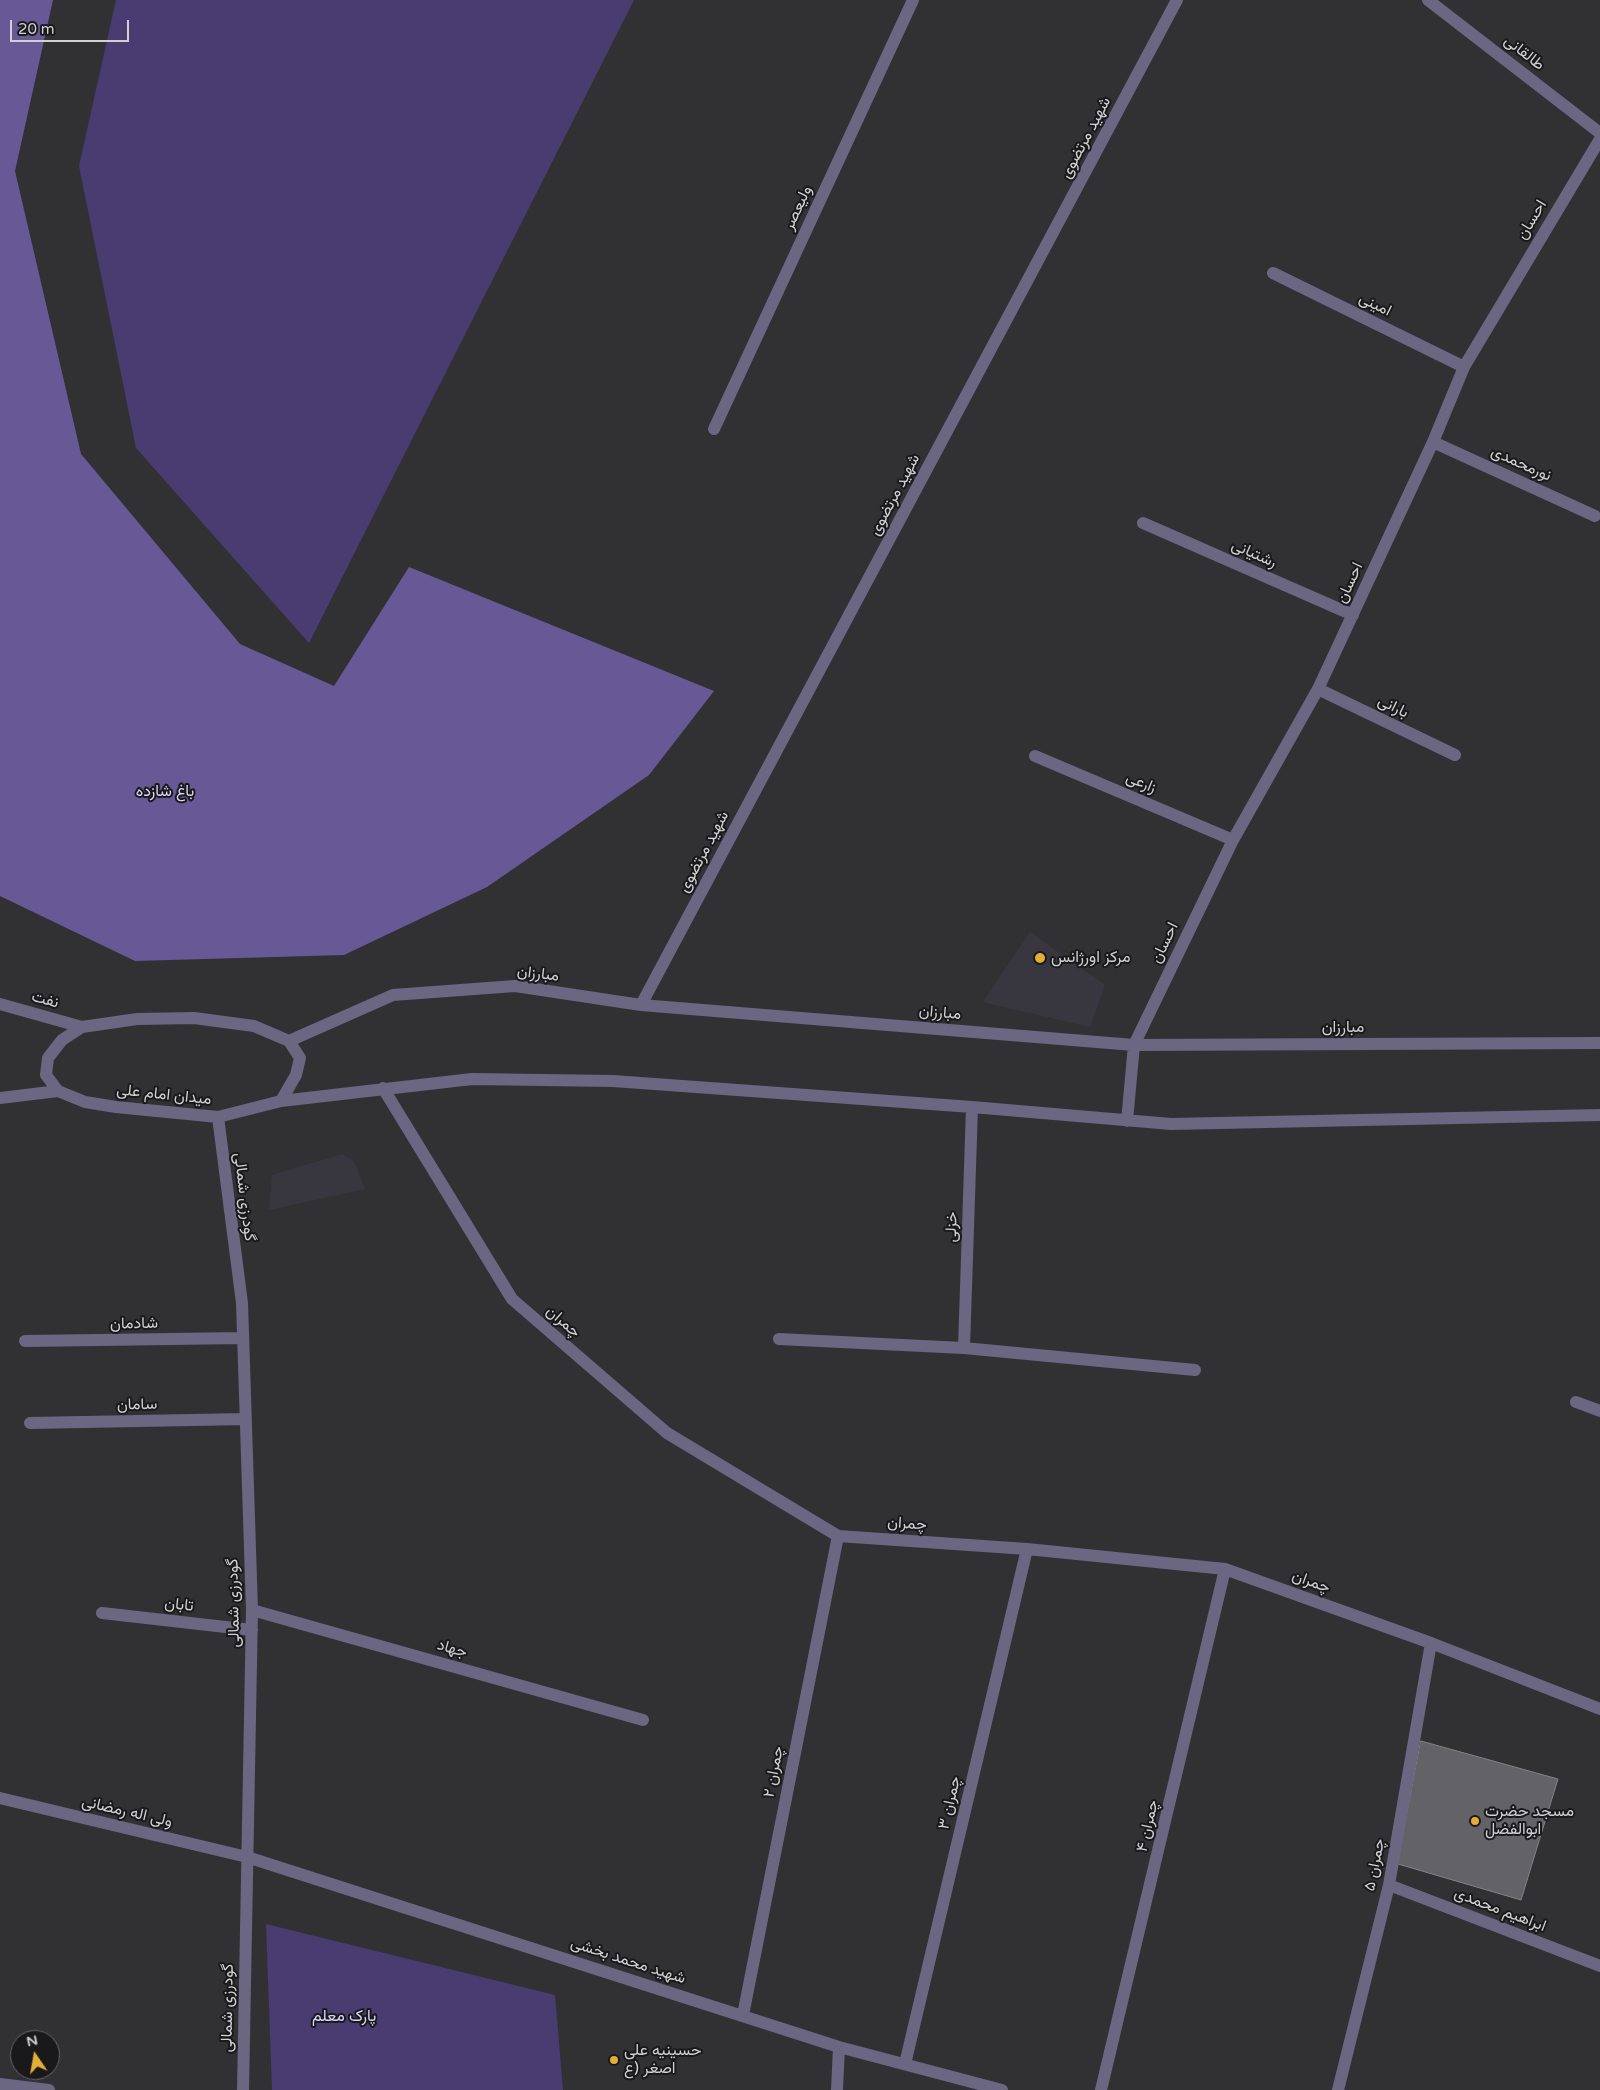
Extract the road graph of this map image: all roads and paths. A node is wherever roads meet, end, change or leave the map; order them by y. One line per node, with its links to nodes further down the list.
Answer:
1 (913, 0): 8 (street, ولیعصر)
2 (1177, 0): 18 (street, شهید مرتضوی)
3 (1428, 0): 4 (street, طالقانی)
4 (1600, 132)
5 (1600, 139): 7 (street, احسان)
6 (1273, 273): 7 (street, امینی)
7 (1464, 367): 9 (street, احسان)
8 (714, 429)
9 (1433, 442): 10 (street, نورمحمدی); 12 (street, احسان)
10 (1595, 516)
11 (1143, 524): 12 (street, رشتیانی)
12 (1353, 615): 13 (street, احسان)
13 (1318, 689): 14 (street, بارانی); 16 (street, احسان)
14 (1455, 755)
15 (1036, 756): 16 (street, زارعی)
16 (1233, 840): 22 (street, احسان)
17 (0, 1004): 19 (street, نفت)
18 (641, 1005): 20 (street, مبارزان); 22 (street, مبارزان)
19 (82, 1027): 20 (street); 24 (street)
20 (289, 1041): 26 (street)
21 (1600, 1043): 22 (street, مبارزان)
22 (1134, 1045): 30 (street)
23 (383, 1088): 26 (street); 27 (street); 40 (street, چمران)
24 (58, 1091): 25 (street); 29 (street, میدان امام علی)
25 (0, 1098)
26 (282, 1101): 29 (street, میدان امام علی)
27 (972, 1107): 30 (street); 34 (street, خزلی)
28 (1600, 1115): 30 (street)
29 (218, 1117): 31 (street, گودرزی شمالی)
30 (1127, 1120)
31 (243, 1338): 33 (street, شادمان); 38 (street, گودرزی شمالی)
32 (779, 1339): 34 (street)
33 (25, 1342)
34 (964, 1348): 35 (street)
35 (1195, 1370)
36 (1576, 1402): 37 (street)
37 (1600, 1412)
38 (246, 1420): 39 (street, سامان); 43 (street, گودرزی شمالی)
39 (30, 1423)
40 (838, 1536): 41 (street, چمران); 53 (street, چمران ۲)
41 (1027, 1549): 42 (street, چمران); 55 (street, چمران ۳)
42 (1225, 1569): 46 (street, چمران); 61 (street, چمران ۴)
43 (252, 1610): 45 (street, گودرزی شمالی); 48 (street, جهاد)
44 (102, 1613): 45 (street, تابان)
45 (252, 1630): 50 (street, گودرزی شمالی)
46 (1431, 1643): 47 (street, چمران); 51 (street, چمران ۵)
47 (1600, 1709)
48 (643, 1720)
49 (0, 1798): 50 (street, ولی اله رمضانی)
50 (247, 1857): 53 (street, شهید محمد بخشی); 58 (street, گودرزی شمالی)
51 (1389, 1885): 52 (street, ابراهیم محمدی); 62 (street, چمران ۵)
52 (1600, 1966)
53 (743, 2015): 54 (street, شهید محمد بخشی)
54 (839, 2047): 55 (street, شهید محمد بخشی); 59 (street)
55 (905, 2064): 60 (street, شهید محمد بخشی)
56 (0, 2084): 57 (street)
57 (49, 2090)
58 (243, 2090)
59 (837, 2090)
60 (1002, 2090)
61 (1101, 2090)
62 (1338, 2090)

